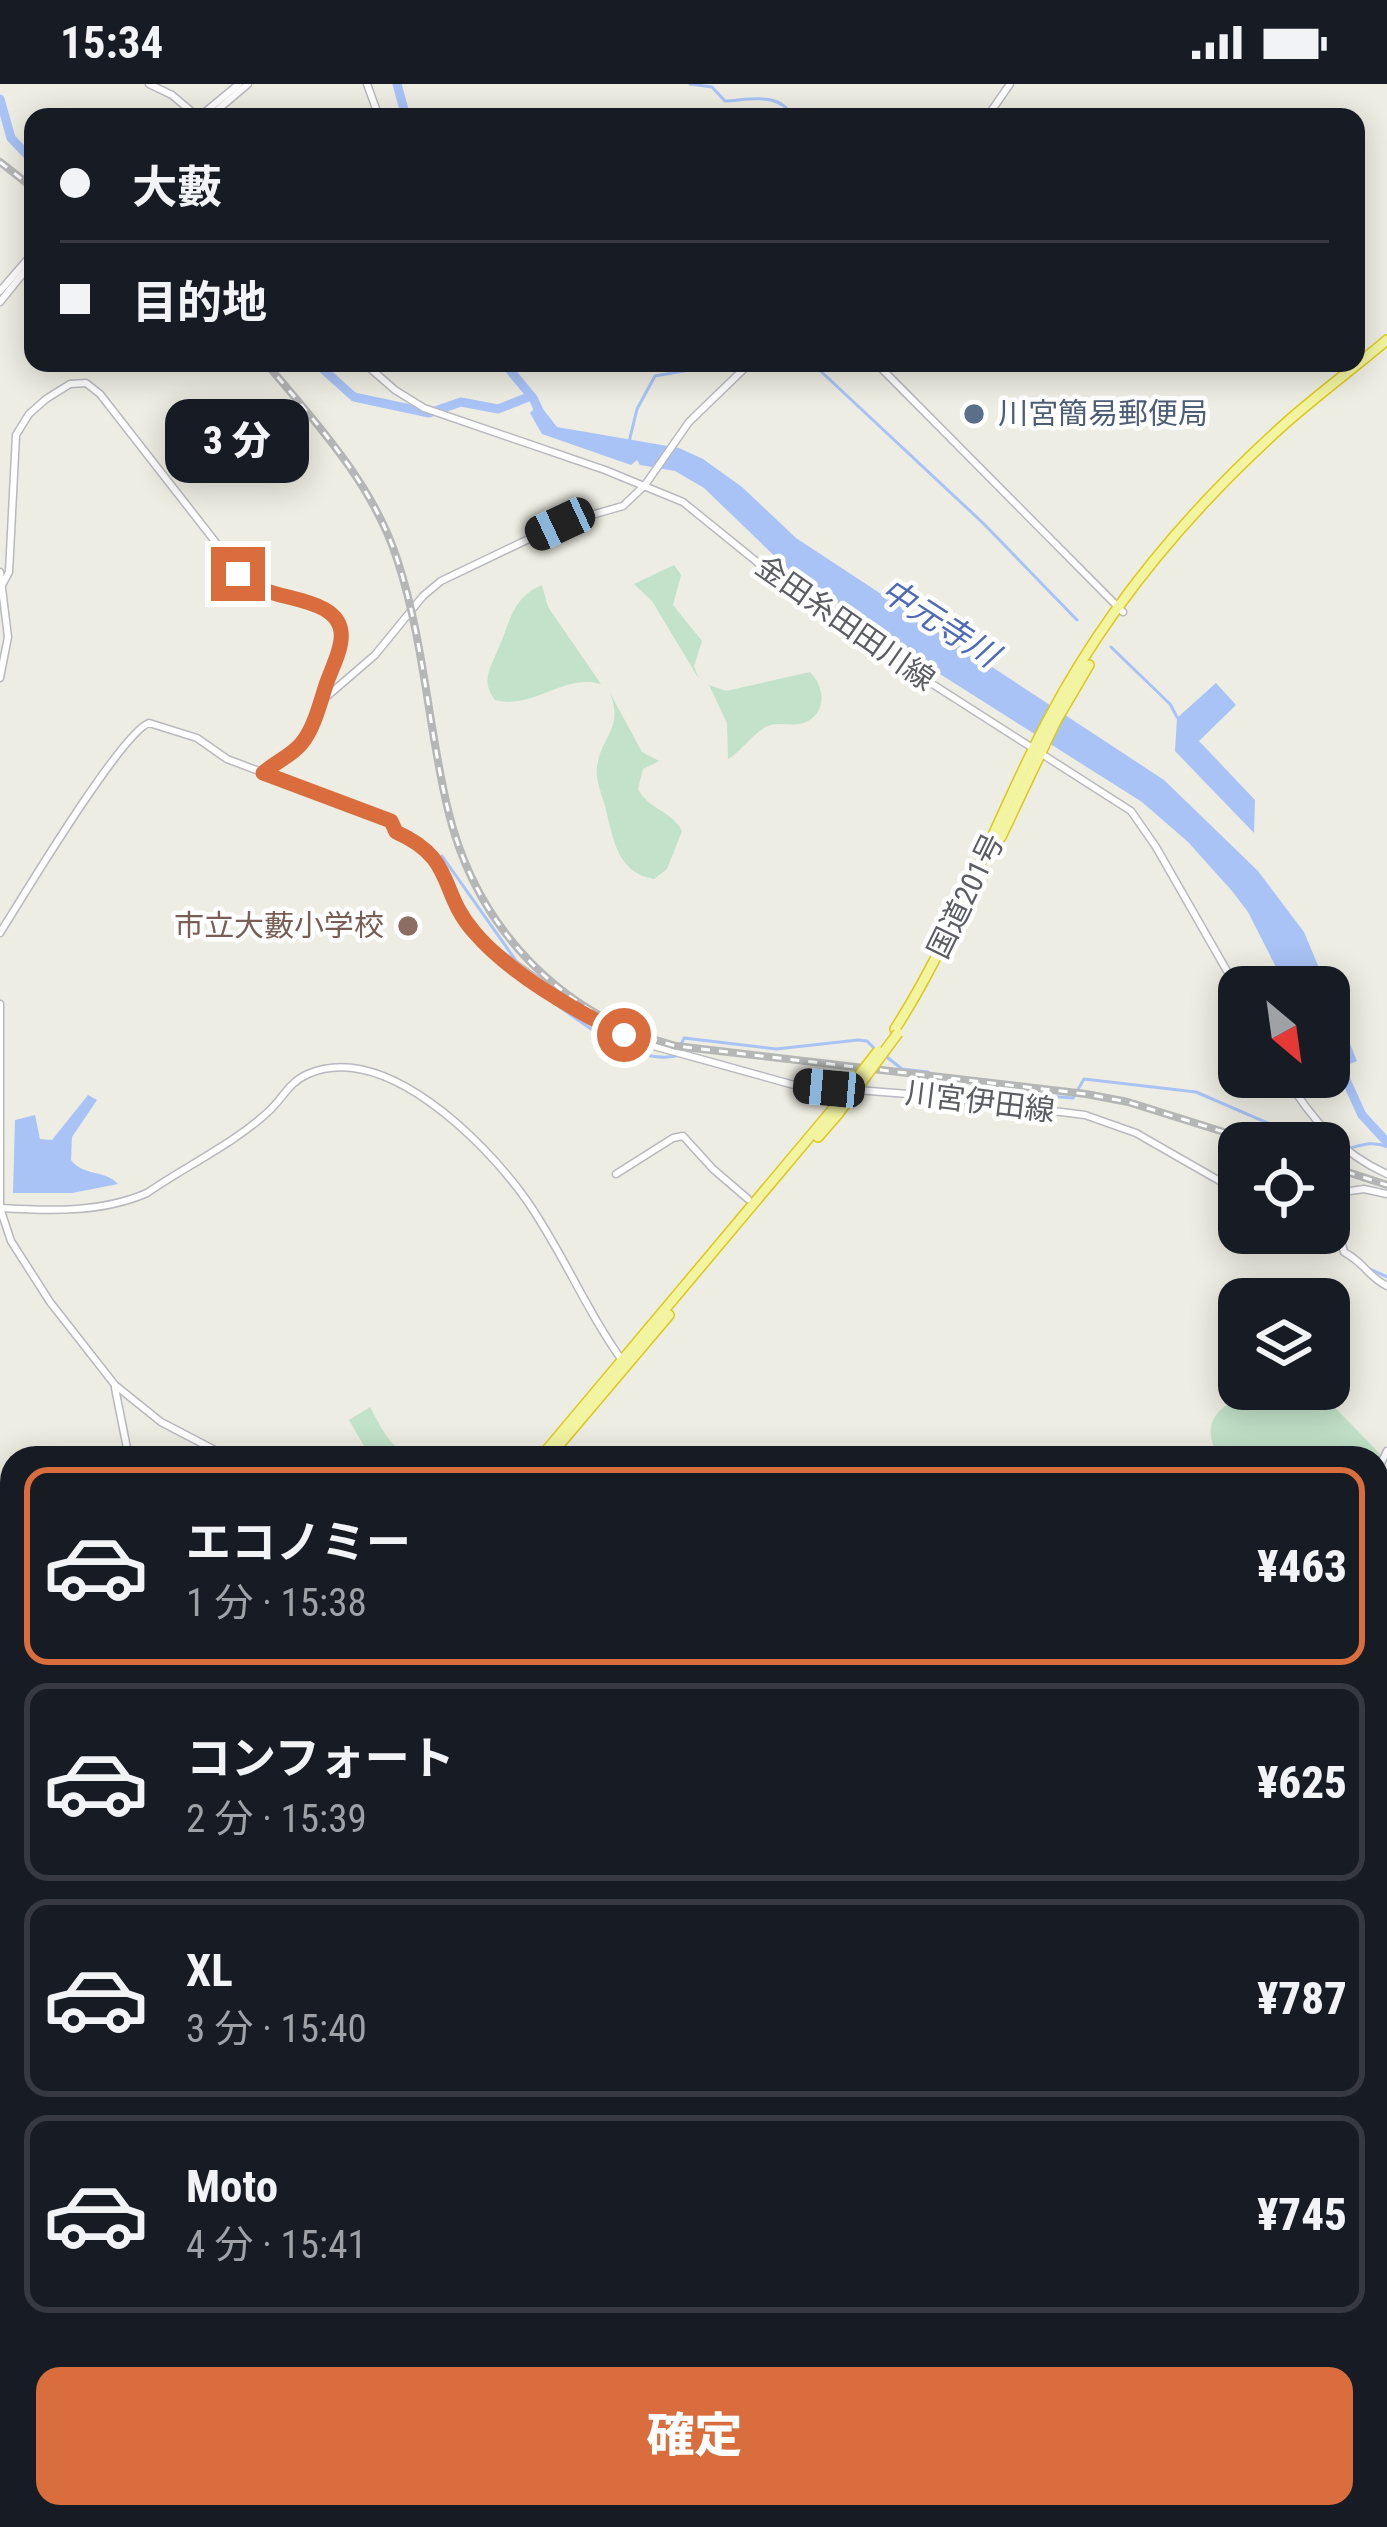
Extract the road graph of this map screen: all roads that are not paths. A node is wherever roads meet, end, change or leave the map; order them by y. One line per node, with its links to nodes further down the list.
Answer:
1 (149, 84): 3 (street)
2 (243, 84): 4 (street); 5 (street)
3 (187, 108)
4 (210, 108)
5 (218, 108)
6 (24, 266): 8 (street)
7 (24, 269): 9 (street)
8 (0, 291)
9 (0, 302)
10 (374, 372): 14 (street, 金田糸田田川線)
11 (741, 372): 14 (street)
12 (885, 372): 17 (street)
13 (1350, 372): 17 (highway, 国道201号)
14 (647, 483): 19 (street); 20 (street, 金田糸田田川線)
15 (3, 570): 16 (street); 19 (street)
16 (2, 585): 18 (street)
17 (1120, 610): 20 (highway, 国道201号)
18 (0, 678)
19 (325, 698): 21 (street)
20 (1039, 748): 23 (street, 金田糸田田川線); 35 (highway, 国道201号, bridge)
21 (263, 773): 22 (street, 川宮伊田線); 28 (street, 川宮伊田線)
22 (0, 933)
23 (1224, 966)
24 (0, 1004): 32 (street)
25 (1302, 1098): 27 (street)
26 (616, 1174): 31 (street)
27 (1387, 1174)
28 (1218, 1180)
29 (1350, 1192): 30 (street)
30 (1387, 1194)
31 (748, 1199)
32 (0, 1208): 35 (street); 36 (street)
33 (1349, 1254): 34 (street)
34 (1387, 1286)
35 (623, 1363): 39 (highway, 国道201号)
36 (115, 1384): 37 (street); 38 (street)
37 (126, 1446)
38 (207, 1446)
39 (554, 1446)

